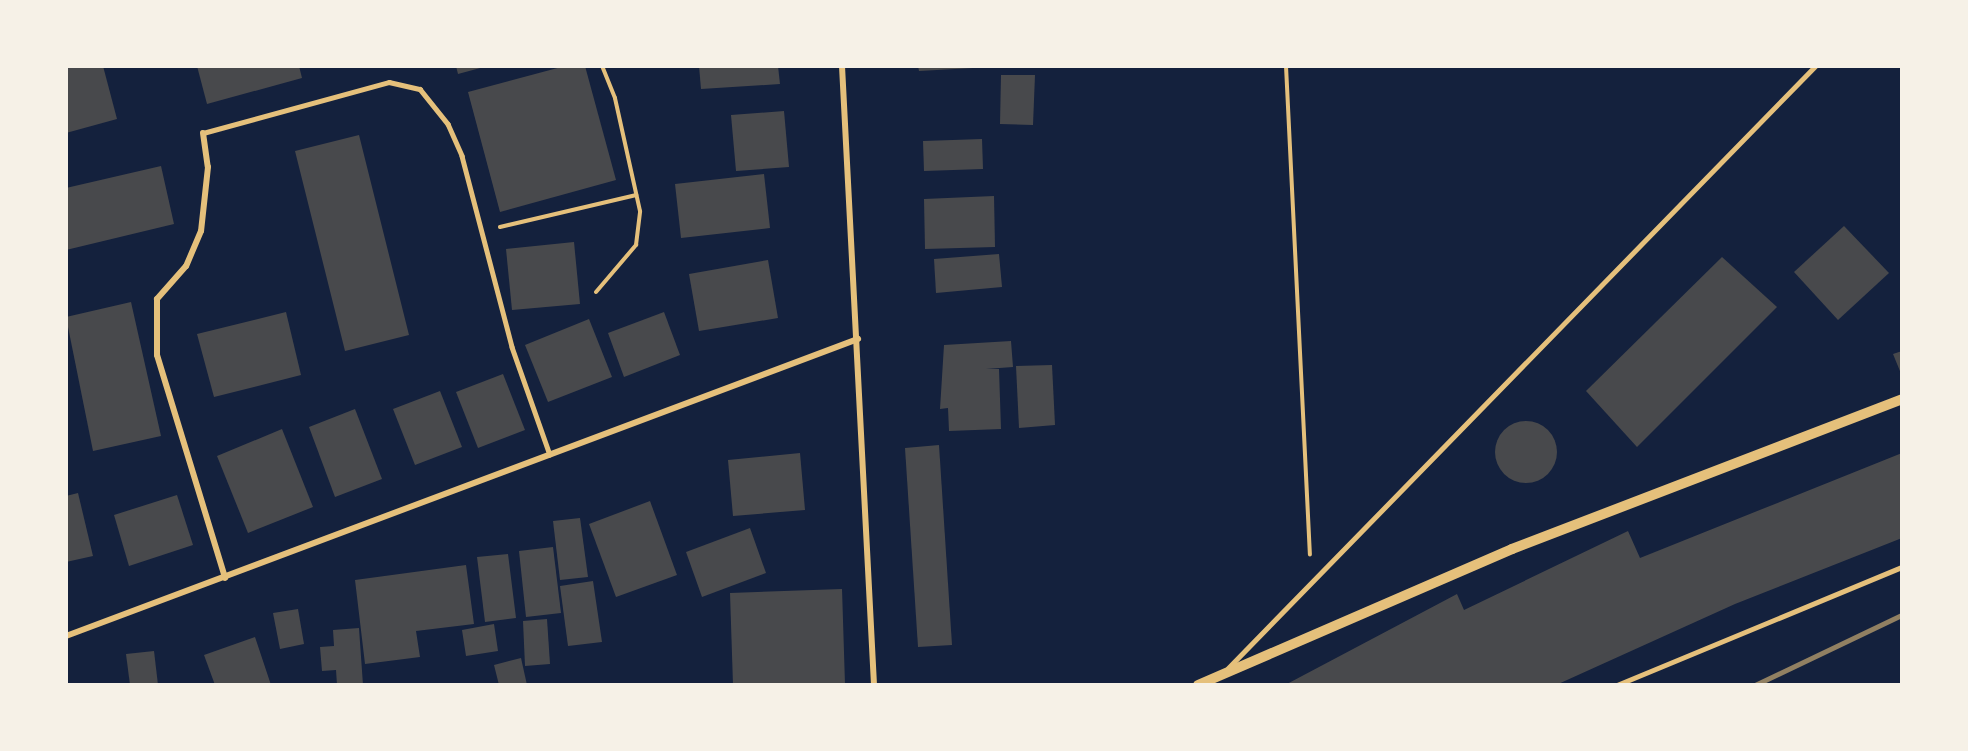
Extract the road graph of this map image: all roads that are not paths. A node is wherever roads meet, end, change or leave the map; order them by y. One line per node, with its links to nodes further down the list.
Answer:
1 (842, 66): 4 (street)
2 (1815, 66): 10 (street)
3 (203, 133): 6 (lane); 8 (street)
4 (858, 339): 6 (street); 11 (street)
5 (1902, 399): 10 (street)
6 (550, 455): 8 (street)
7 (1902, 567): 13 (lane)
8 (225, 578): 9 (street)
9 (66, 636)
10 (1220, 676): 12 (street)
11 (874, 685)
12 (1198, 685)
13 (1617, 685)

